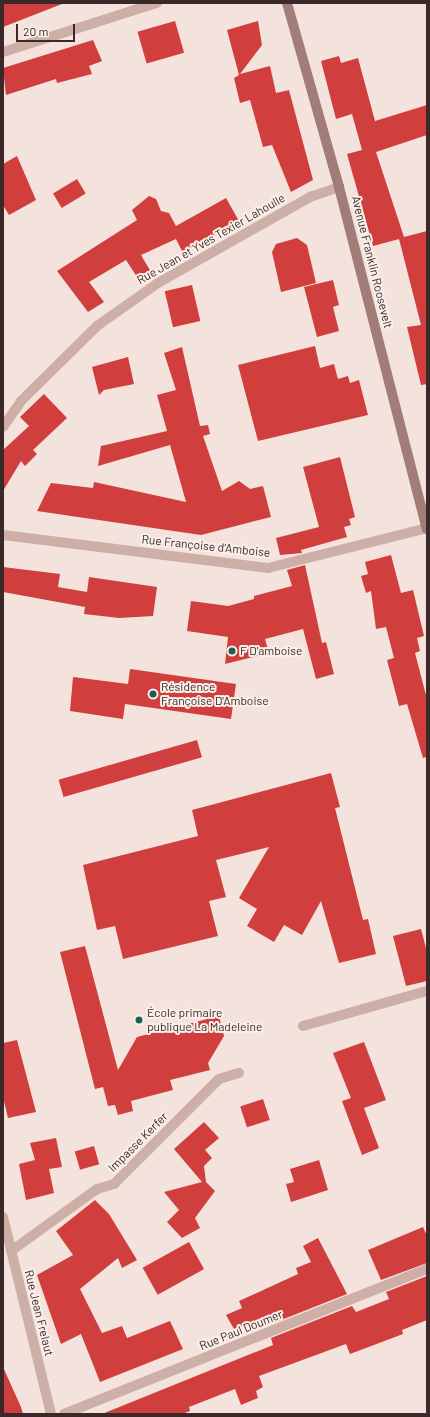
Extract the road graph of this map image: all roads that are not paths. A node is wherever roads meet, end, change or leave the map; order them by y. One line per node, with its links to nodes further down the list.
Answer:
1 (157, 3): 3 (street)
2 (287, 3): 4 (main road, Avenue Franklin Roosevelt)
3 (3, 52)
4 (339, 187): 5 (street, Rue Jean et Yves Texier Lahoulle); 6 (main road, Avenue Franklin Roosevelt)
5 (3, 427)
6 (427, 528): 7 (street, Rue Françoise d'Amboise)
7 (3, 535)
8 (427, 991): 9 (street)
9 (303, 1026)
10 (239, 1073): 12 (street, Impasse Kerfer)
11 (3, 1217): 12 (street, Rue Jean Frelaut)
12 (11, 1251): 14 (street, Rue Jean Frelaut)
13 (427, 1270): 15 (street, Rue Paul Doumer)
14 (51, 1414)
15 (64, 1414)

